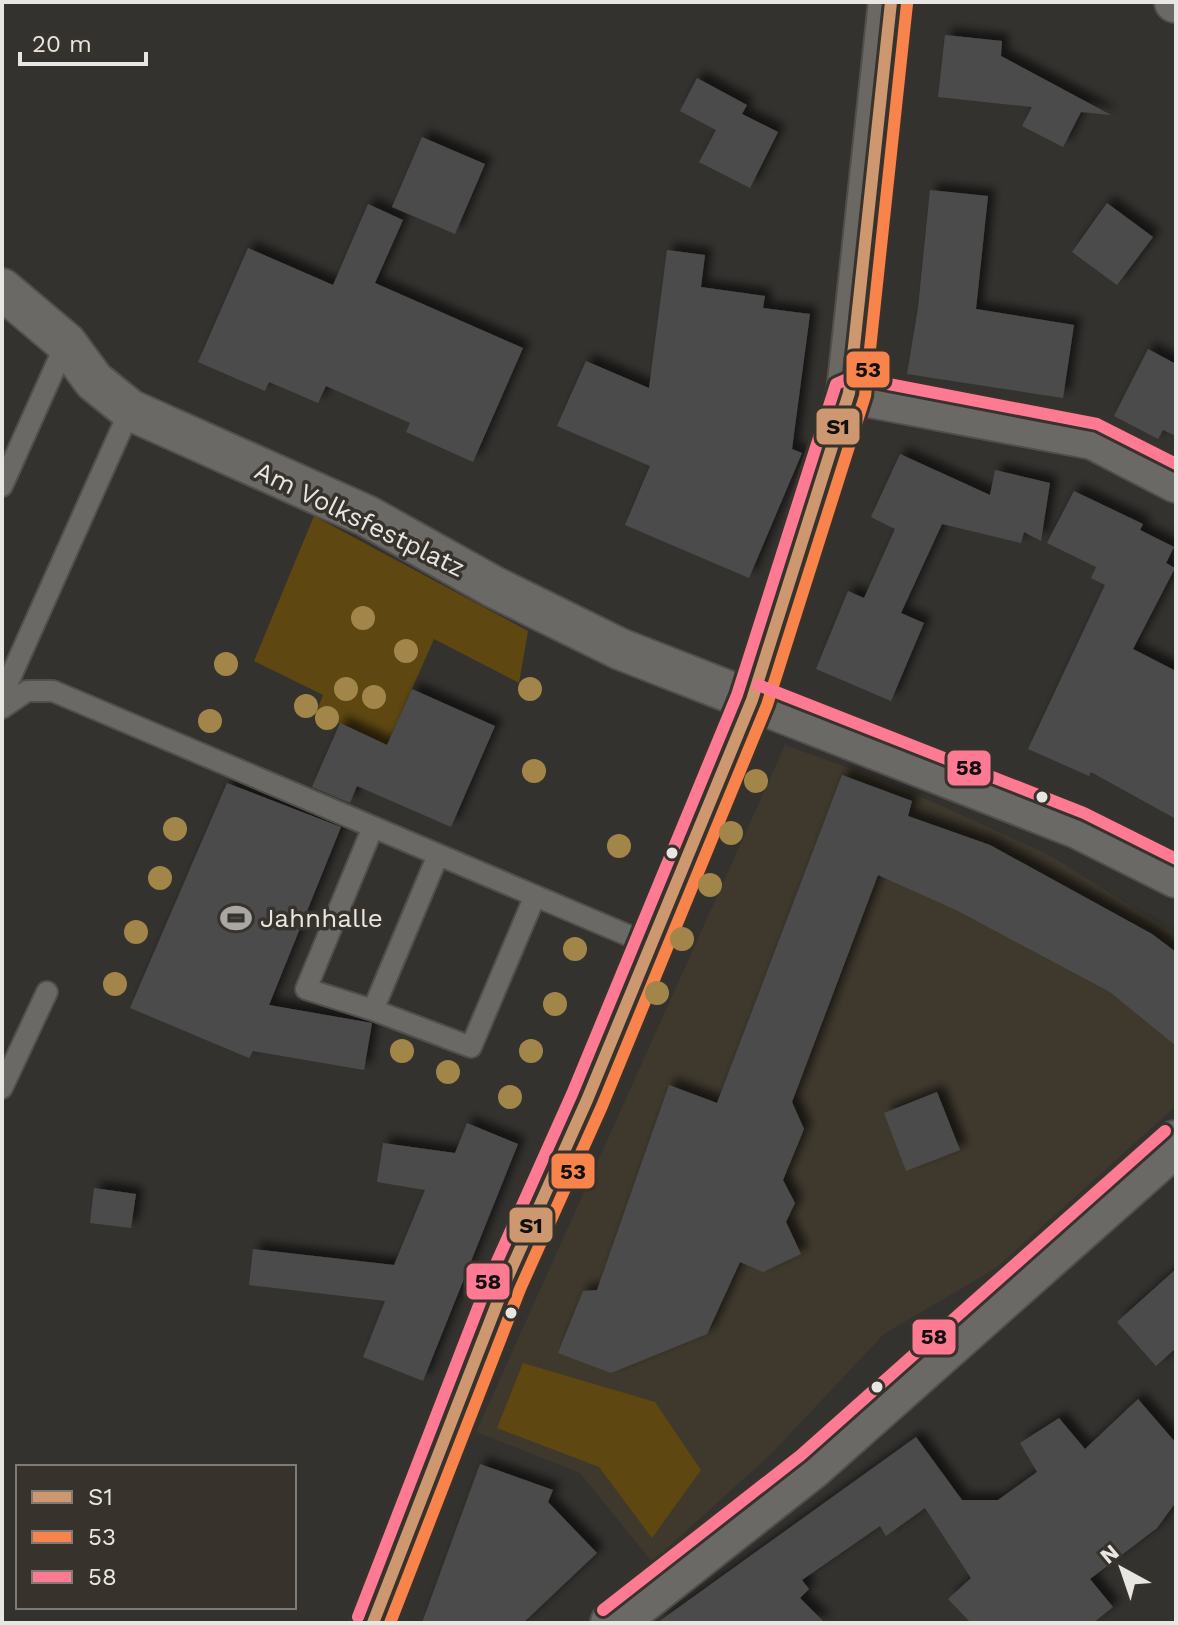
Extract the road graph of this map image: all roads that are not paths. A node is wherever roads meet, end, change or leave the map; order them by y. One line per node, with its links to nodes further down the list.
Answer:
1 (891, 2): 4 (main road)
2 (2, 289): 3 (street, Am Volksfestplatz)
3 (66, 343): 5 (street, Am Volksfestplatz); 7 (lane)
4 (849, 393): 6 (street); 9 (main road)
5 (130, 410): 8 (lane); 9 (street, Am Volksfestplatz)
6 (1176, 482)
7 (2, 486)
8 (2, 696)
9 (752, 700): 13 (street, Am Volksfestplatz); 15 (main road)
10 (2, 708): 11 (lane)
11 (373, 827): 12 (lane); 17 (lane)
12 (438, 855): 14 (lane); 17 (lane)
13 (1176, 877)
14 (535, 896): 15 (lane); 17 (lane)
15 (651, 945): 20 (main road)
16 (47, 992): 18 (lane)
17 (373, 1010)
18 (2, 1088)
19 (1176, 1143): 21 (street)
20 (373, 1623)
21 (613, 1623)

